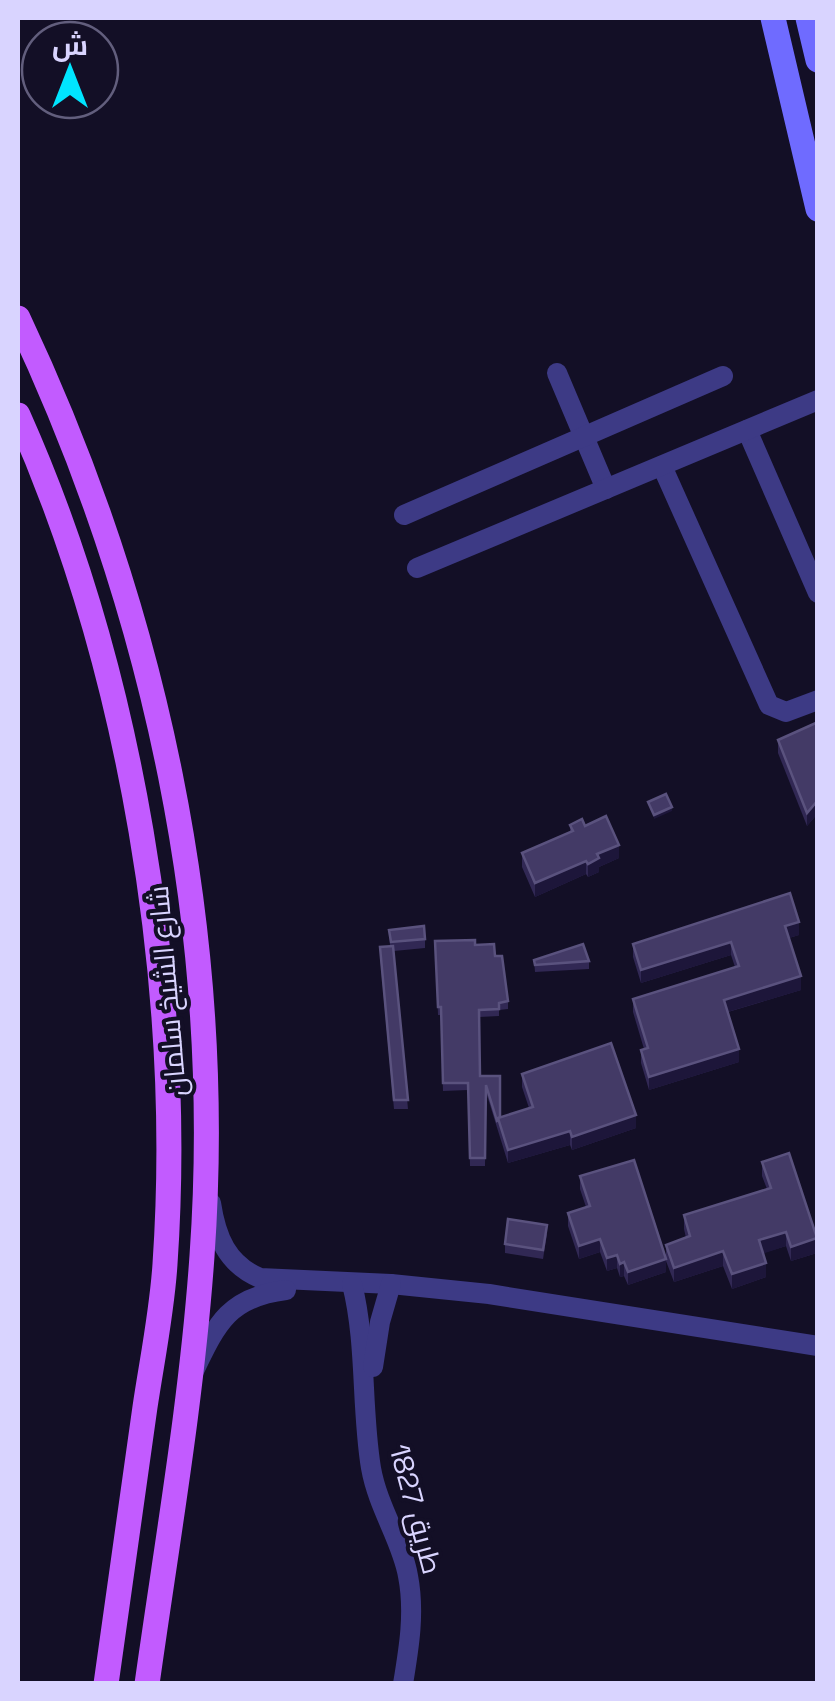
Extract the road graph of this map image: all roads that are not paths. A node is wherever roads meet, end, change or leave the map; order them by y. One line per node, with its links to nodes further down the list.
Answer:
1 (773, 18): 4 (main road)
2 (808, 18): 3 (main road)
3 (818, 60)
4 (813, 169): 5 (main road)
5 (818, 209)
6 (18, 318): 19 (main road, شارع الشيخ سلمان)
7 (558, 373): 12 (street)
8 (724, 376): 12 (street)
9 (818, 400): 11 (street)
10 (18, 415): 26 (main road, شارع الشيخ سلمان)
11 (747, 430): 13 (street); 17 (street)
12 (584, 437): 14 (street); 15 (street)
13 (662, 466): 14 (street); 18 (street)
14 (606, 489): 16 (street)
15 (404, 516)
16 (417, 568)
17 (818, 593)
18 (818, 700)
19 (206, 1170): 20 (street); 24 (main road, شارع الشيخ سلمان)
20 (353, 1287): 21 (street); 24 (street); 25 (street, طريق 1827)
21 (390, 1288): 22 (street); 23 (street); 25 (street, طريق 1827)
22 (818, 1346)
23 (818, 1359)
24 (189, 1381): 27 (main road, شارع الشيخ سلمان)
25 (366, 1408): 28 (street, طريق 1827)
26 (106, 1684)
27 (147, 1684)
28 (403, 1684)

